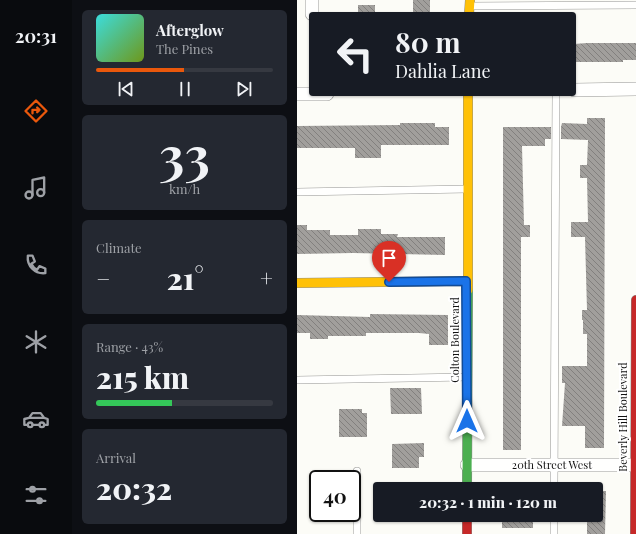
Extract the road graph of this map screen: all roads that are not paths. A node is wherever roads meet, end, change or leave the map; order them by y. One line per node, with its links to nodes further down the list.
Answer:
1 (312, 0): 4 (street)
2 (636, 5): 3 (lane)
3 (469, 7)
4 (312, 12)
5 (636, 89): 6 (street)
6 (576, 90)
7 (297, 94): 8 (street)
8 (309, 94)
9 (468, 96): 11 (street, Colton Boulevard)
10 (556, 96): 18 (lane)
11 (467, 189): 12 (lane); 13 (street, Colton Boulevard)
12 (297, 192)
13 (466, 281): 14 (street); 16 (street, Colton Boulevard)
14 (297, 283)
15 (636, 300): 20 (street, Beverly Hill Boulevard)
16 (467, 377): 17 (lane); 19 (street, Colton Boulevard)
17 (297, 380)
18 (554, 464): 19 (street, 20th Street West); 20 (street, 20th Street West); 22 (lane)
19 (467, 465): 21 (street, Colton Boulevard)
20 (635, 466): 29 (street, Beverly Hill Boulevard)
21 (467, 482)
22 (554, 482)
23 (357, 522): 26 (lane)
24 (467, 522): 27 (street)
25 (554, 522): 28 (lane)
26 (357, 534)
27 (467, 534)
28 (554, 534)
29 (635, 534)

